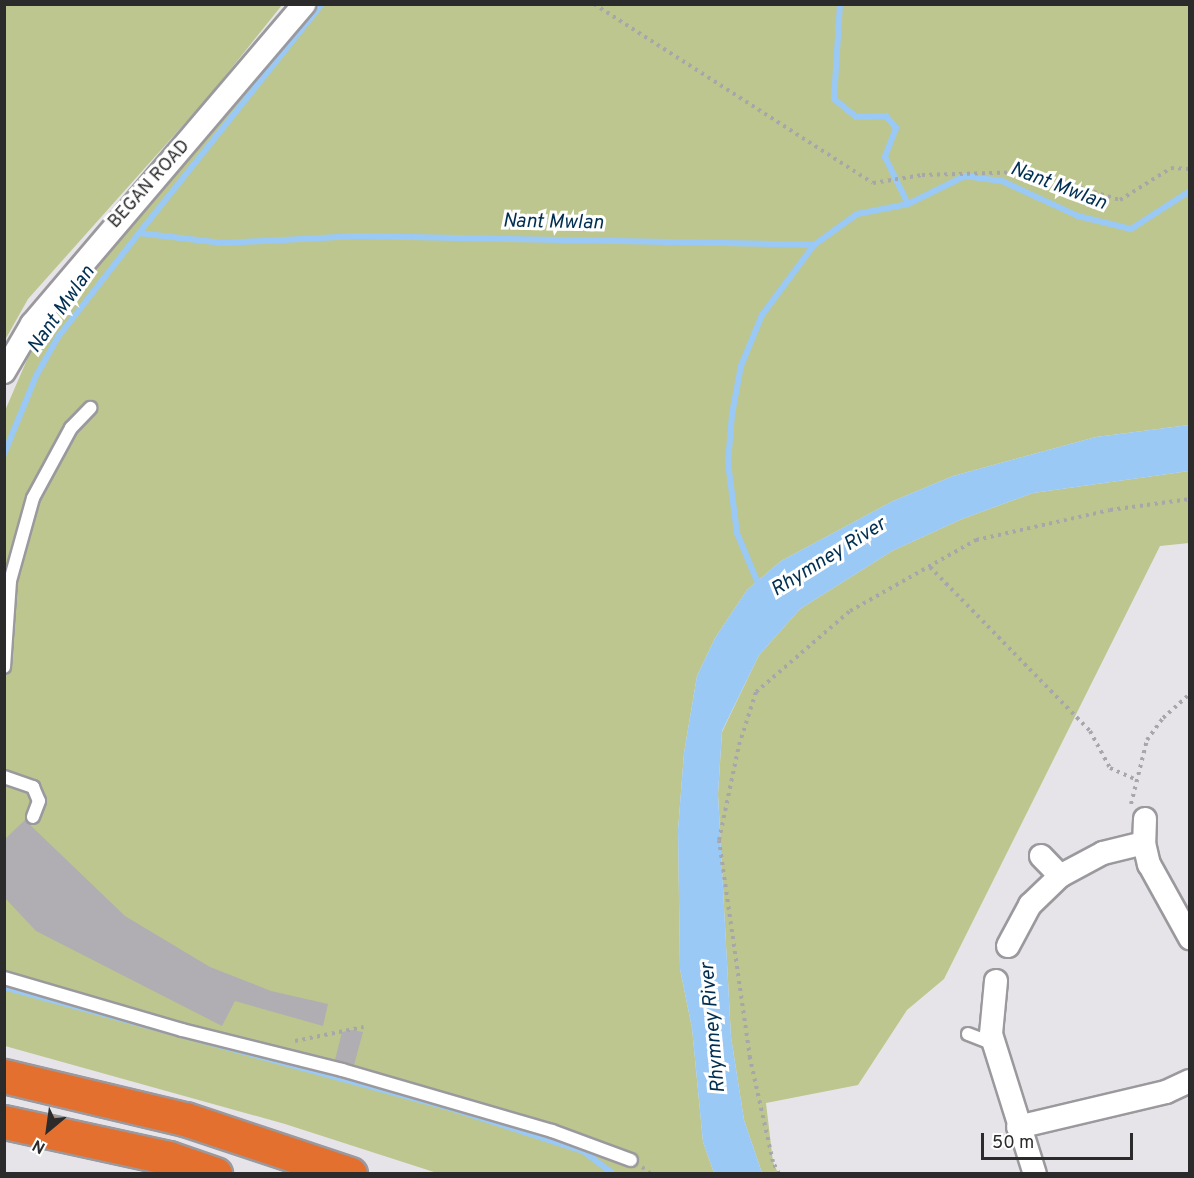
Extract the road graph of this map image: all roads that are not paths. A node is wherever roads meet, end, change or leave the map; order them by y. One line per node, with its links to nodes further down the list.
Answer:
1 (304, 4): 2 (street, BEGAN ROAD)
2 (4, 372)
3 (90, 408): 4 (lane)
4 (4, 667)
5 (4, 777): 6 (lane)
6 (33, 817)
7 (1145, 819): 8 (street)
8 (1144, 843): 10 (street); 11 (street)
9 (1041, 856): 10 (street)
10 (1060, 876): 12 (street)
11 (1190, 938)
12 (1008, 946)
13 (4, 978): 21 (lane)
14 (996, 981): 16 (street)
15 (968, 1034): 16 (lane)
16 (994, 1044): 20 (street)
17 (4, 1076): 23 (highway)
18 (1190, 1081): 20 (street)
19 (4, 1122): 22 (highway)
20 (1018, 1127): 24 (street)
21 (631, 1160)
22 (215, 1173)
23 (350, 1173)
24 (1035, 1173)

